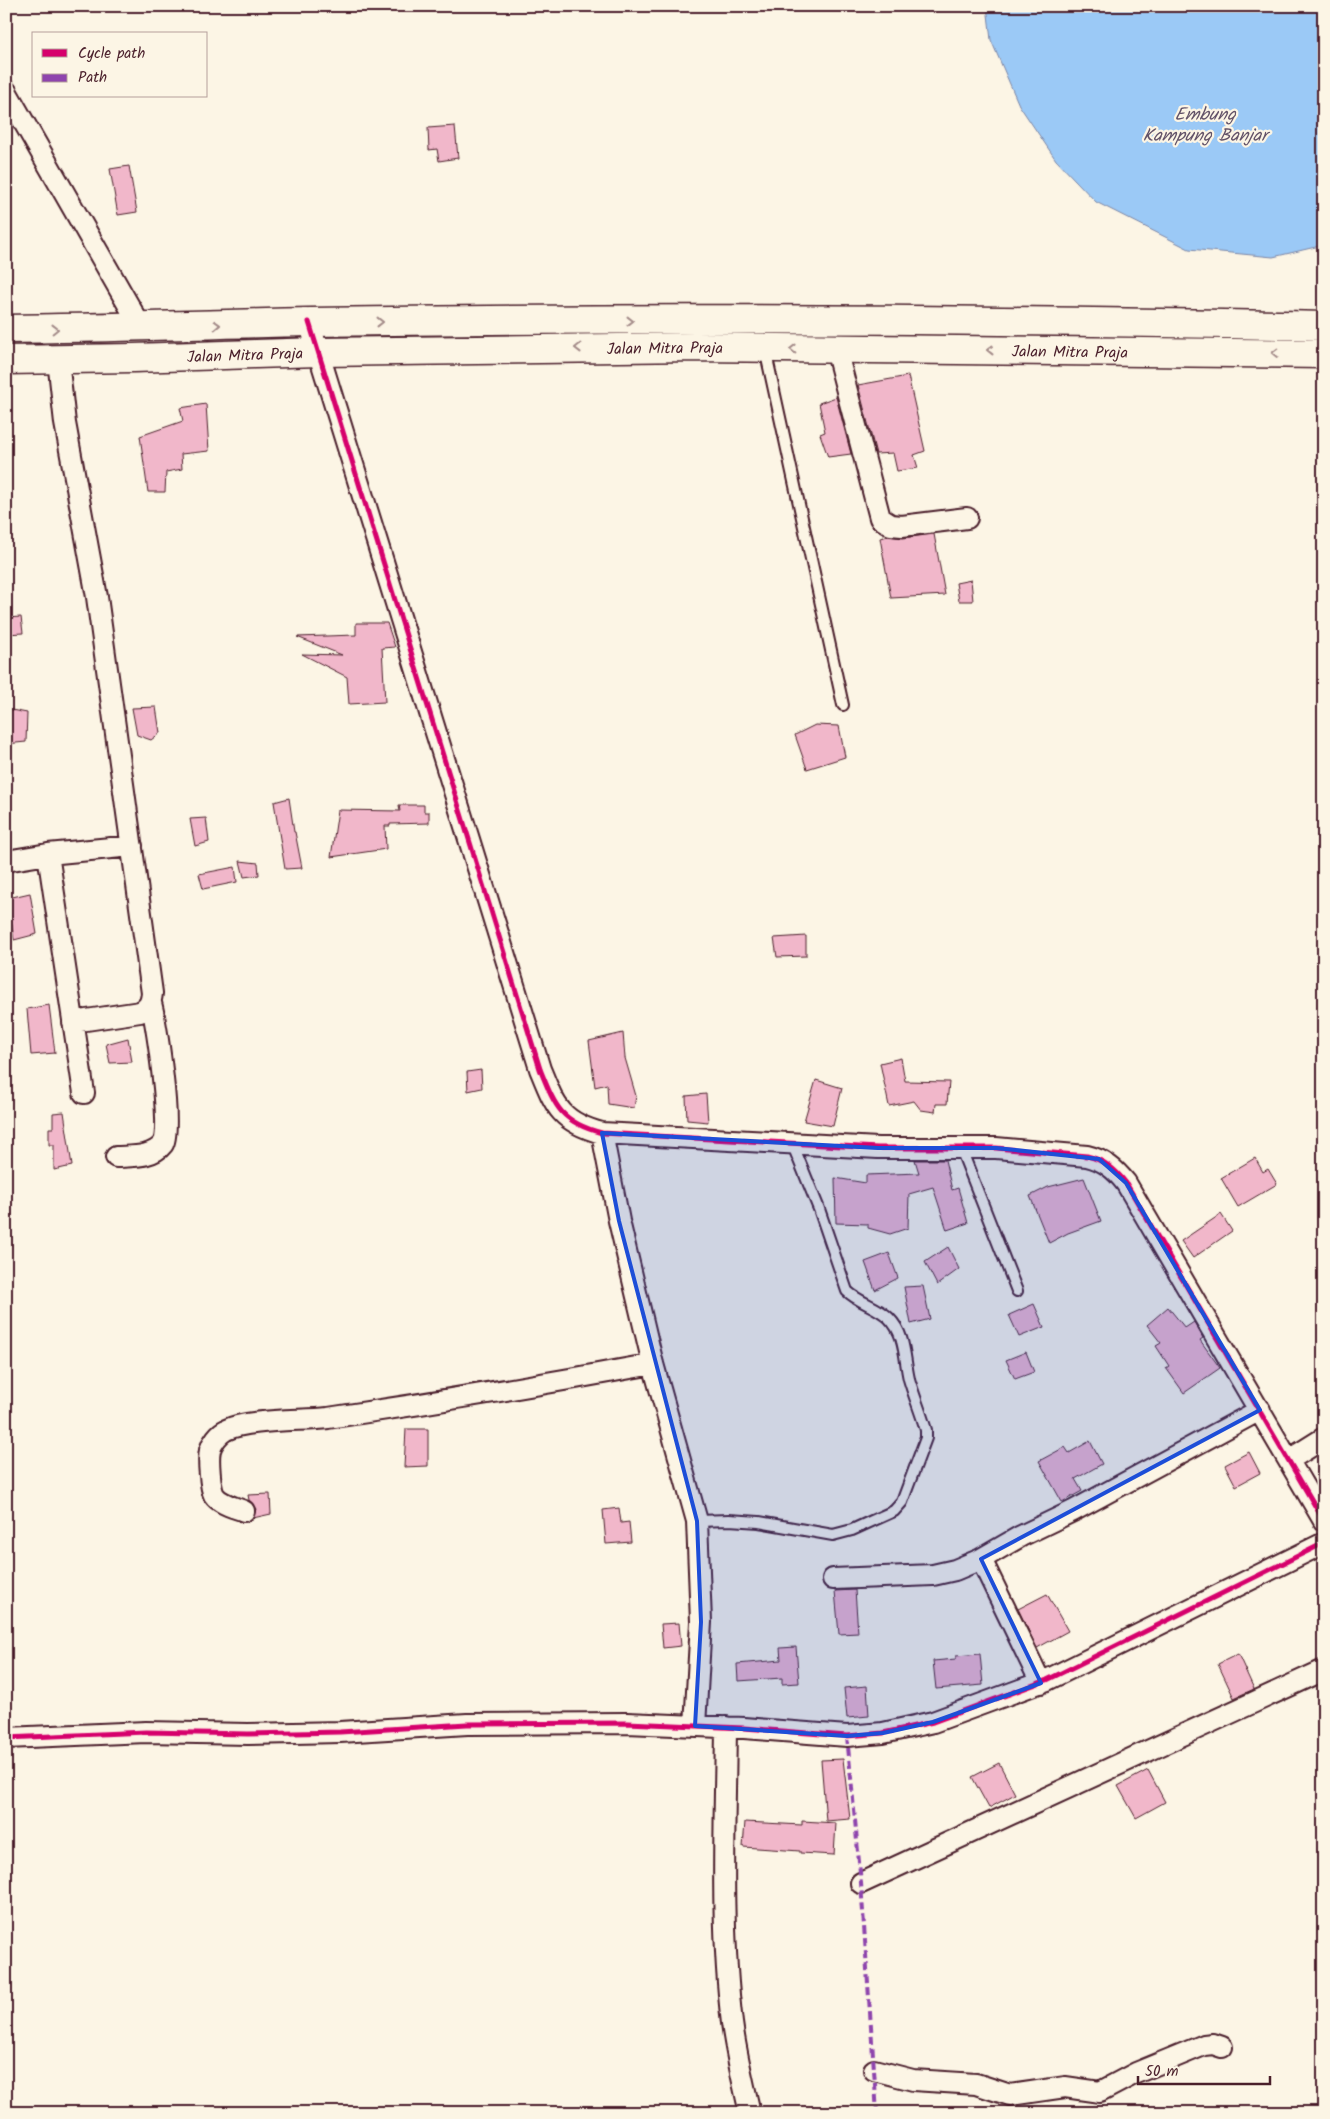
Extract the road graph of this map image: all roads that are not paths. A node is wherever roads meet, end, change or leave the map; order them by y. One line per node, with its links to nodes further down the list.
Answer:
1 (6, 91): 4 (street)
2 (309, 322): 3 (street, Jalan Mitra Praja, one-way to 3); 4 (street, Jalan Mitra Praja, one-way to 2); 8 (street)
3 (1324, 326)
4 (142, 328): 5 (street, Jalan Mitra Praja, one-way to 4)
5 (6, 329)
6 (765, 348): 7 (street, Jalan Mitra Praja, one-way to 6); 8 (street, Jalan Mitra Praja, one-way to 8); 13 (lane)
7 (836, 349): 9 (street, Jalan Mitra Praja, one-way to 7); 12 (street)
8 (319, 352): 11 (street, Jalan Mitra Praja); 20 (street)
9 (1324, 354)
10 (6, 360): 11 (street, Jalan Mitra Praja)
11 (58, 360): 14 (street)
12 (967, 518)
13 (843, 705)
14 (132, 846): 15 (street); 17 (street)
15 (48, 854): 16 (street); 18 (street)
16 (6, 861)
17 (151, 1003): 18 (street); 23 (street)
18 (73, 1022): 19 (street)
19 (84, 1094)
20 (602, 1133): 21 (street); 25 (street)
21 (792, 1143): 22 (street); 30 (lane)
22 (961, 1150): 24 (lane); 26 (street)
23 (116, 1157)
24 (1017, 1291)
25 (654, 1364): 29 (street); 30 (street)
26 (1260, 1410): 28 (street); 33 (street)
27 (1324, 1438): 28 (street)
28 (1289, 1460): 31 (street)
29 (244, 1511)
30 (697, 1521): 37 (street)
31 (1324, 1521)
32 (1324, 1543): 36 (street)
33 (981, 1559): 34 (street); 36 (street)
34 (833, 1580)
35 (1324, 1670): 40 (street)
36 (1041, 1683): 38 (street)
37 (695, 1726): 38 (street); 39 (street)
38 (726, 1727): 43 (street)
39 (6, 1738)
40 (861, 1883)
41 (1222, 2047): 42 (street)
42 (874, 2070)
43 (750, 2113)

